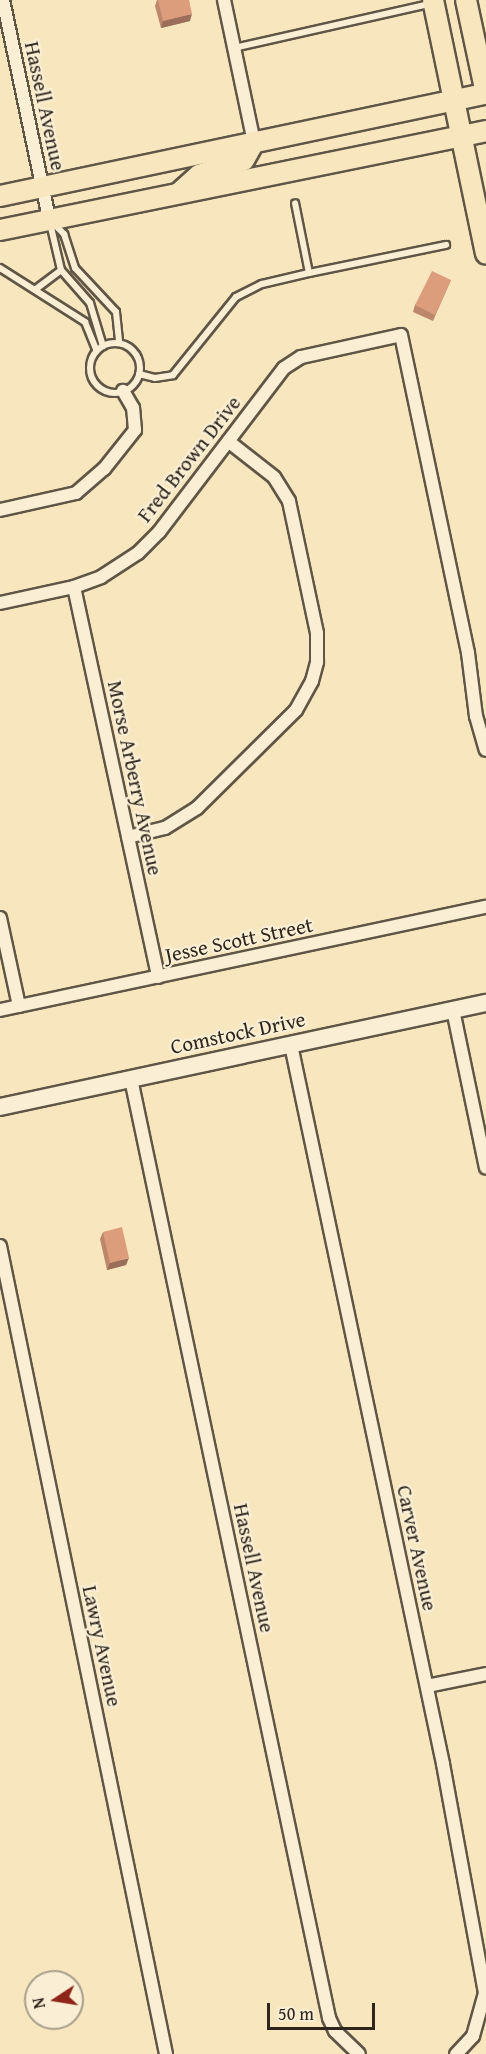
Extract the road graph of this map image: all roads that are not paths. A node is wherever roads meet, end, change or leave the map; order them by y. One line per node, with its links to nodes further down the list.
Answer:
1 (3, 0): 11 (street, Hassell Avenue)
2 (224, 0): 5 (street)
3 (466, 0): 6 (main road)
4 (433, 2): 5 (lane); 7 (main road)
5 (234, 48): 10 (street)
6 (486, 94): 7 (main road)
7 (454, 100): 9 (main road); 10 (main road)
8 (486, 131): 9 (main road)
9 (461, 136): 12 (main road); 18 (main road)
10 (254, 142): 11 (main road); 12 (main road)
11 (42, 187): 13 (main road); 15 (street, Hassell Avenue)
12 (179, 193): 15 (main road)
13 (0, 196)
14 (295, 203): 21 (lane)
15 (49, 219): 16 (main road); 20 (lane); 23 (lane)
16 (0, 230)
17 (446, 245): 21 (lane)
18 (486, 254)
19 (0, 268): 22 (lane)
20 (61, 270): 22 (lane); 24 (lane)
21 (309, 273): 26 (lane)
22 (36, 289): 25 (lane)
23 (119, 343): 24 (lane); 26 (lane)
24 (103, 346): 25 (lane)
25 (97, 351): 27 (lane)
26 (139, 374): 27 (lane)
27 (123, 391): 29 (street)
28 (228, 441): 30 (street, Fred Brown Drive); 32 (street, Fred Brown Drive); 34 (street)
29 (0, 510)
30 (74, 587): 31 (street, Fred Brown Drive); 34 (street, Morse Arberry Avenue)
31 (0, 603)
32 (481, 715): 33 (street)
33 (486, 750)
34 (128, 837): 37 (street, Morse Arberry Avenue)
35 (486, 907): 37 (street, Jesse Scott Street)
36 (0, 918): 39 (street)
37 (158, 977): 39 (street, Jesse Scott Street)
38 (486, 1003): 41 (street, Comstock Drive)
39 (19, 1006): 40 (street, Jesse Scott Street)
40 (0, 1010)
41 (453, 1010): 42 (street, Comstock Drive); 45 (street)
42 (291, 1045): 43 (street, Comstock Drive); 48 (street, Carver Avenue)
43 (131, 1079): 44 (street, Comstock Drive); 50 (street, Hassell Avenue)
44 (0, 1107)
45 (486, 1168)
46 (0, 1246): 49 (street, Lawry Avenue)
47 (486, 1674): 48 (street)
48 (427, 1686): 51 (street, Carver Avenue)
49 (166, 2054)
50 (359, 2054)
51 (456, 2054)

